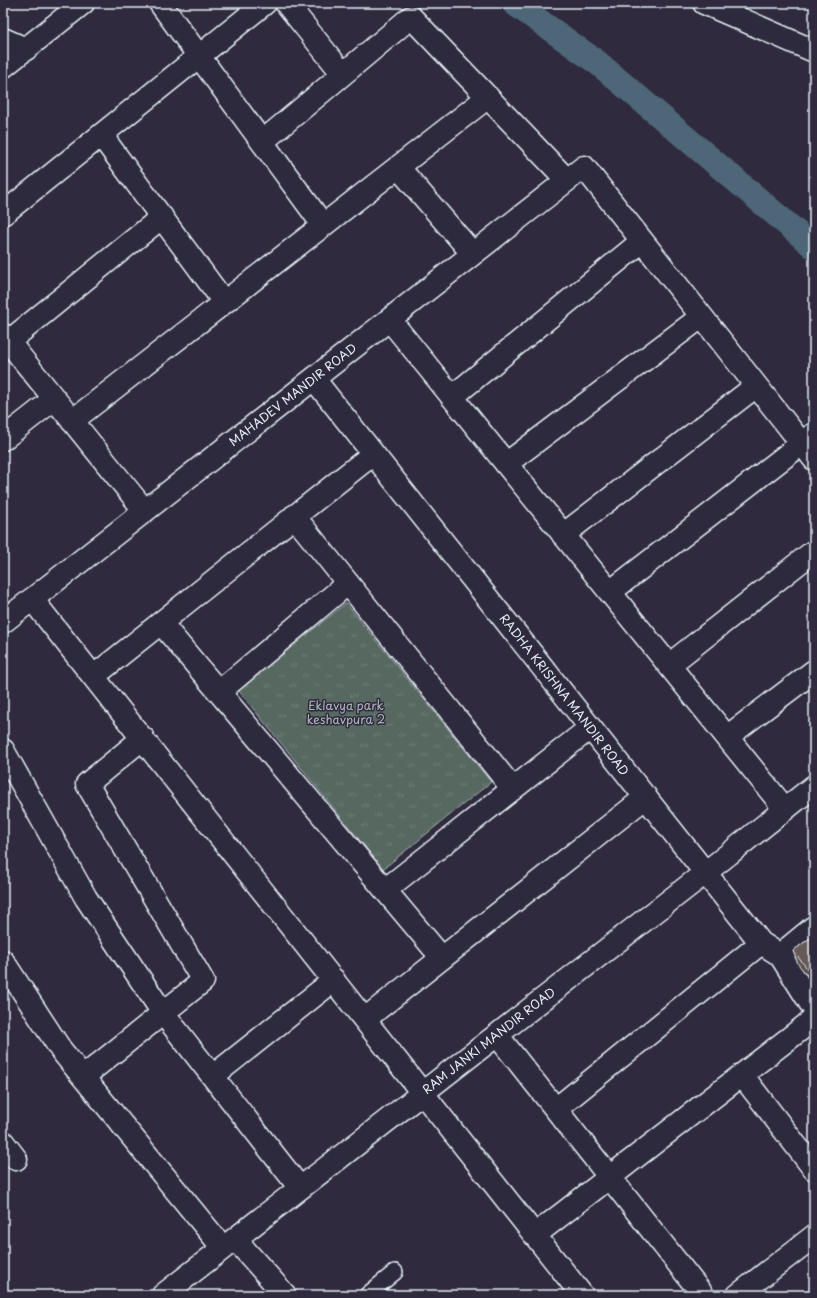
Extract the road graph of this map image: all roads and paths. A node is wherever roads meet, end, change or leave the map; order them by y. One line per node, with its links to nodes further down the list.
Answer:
1 (83, 3): 7 (street)
2 (160, 3): 9 (street)
3 (265, 3): 9 (street)
4 (286, 3): 11 (street)
5 (704, 3): 8 (street)
6 (3, 39): 7 (street)
7 (26, 49): 10 (street)
8 (814, 51)
9 (199, 56): 13 (street); 14 (street)
10 (3, 67)
11 (343, 74): 12 (street); 14 (street)
12 (488, 97): 15 (street); 16 (street)
13 (101, 135): 17 (street); 18 (street)
14 (262, 142): 19 (street)
15 (398, 167): 19 (street); 21 (street)
16 (575, 174): 20 (street); 21 (street, MAHADEV MANDIR ROAD)
17 (3, 214)
18 (162, 217): 22 (street); 25 (street)
19 (323, 225): 22 (street)
20 (642, 241): 23 (street); 28 (street)
21 (473, 254): 24 (street, MAHADEV MANDIR ROAD)
22 (224, 302): 30 (street)
23 (702, 317): 27 (street); 34 (street)
24 (390, 320): 26 (street, MAHADEV MANDIR ROAD); 28 (street)
25 (6, 339): 29 (street)
26 (314, 379): 33 (street, RADHA KRISHNA MANDIR ROAD); 35 (street, MAHADEV MANDIR ROAD)
27 (756, 386): 32 (street); 37 (street)
28 (452, 398): 34 (street)
29 (54, 399): 30 (street); 31 (street)
30 (72, 421): 35 (street)
31 (3, 439)
32 (810, 446): 40 (street)
33 (373, 454): 36 (street); 48 (street, RADHA KRISHNA MANDIR ROAD)
34 (506, 464): 37 (street)
35 (145, 511): 41 (street, MAHADEV MANDIR ROAD)
36 (294, 516): 39 (street); 43 (street)
37 (563, 534): 40 (street)
38 (814, 551): 44 (street)
39 (348, 583): 47 (street); 53 (street)
40 (610, 592): 44 (street)
41 (32, 599): 42 (street, MAHADEV MANDIR ROAD); 46 (street)
42 (3, 622)
43 (161, 623): 46 (street); 47 (street)
44 (669, 665): 50 (street)
45 (814, 671): 50 (street)
46 (94, 676): 49 (street)
47 (219, 692): 57 (street)
48 (590, 728): 53 (street); 54 (street, RADHA KRISHNA MANDIR ROAD)
49 (143, 738): 63 (street); 65 (street)
50 (727, 738): 55 (street)
51 (3, 750): 65 (street)
52 (814, 786): 55 (street, RAM JANKI MANDIR ROAD)
53 (513, 789): 57 (street)
54 (646, 797): 56 (street, RADHA KRISHNA MANDIR ROAD); 61 (street)
55 (785, 809): 56 (street, RAM JANKI MANDIR ROAD)
56 (705, 873): 59 (street, RADHA KRISHNA MANDIR ROAD); 68 (street, RAM JANKI MANDIR ROAD)
57 (385, 890): 61 (street)
58 (814, 927): 60 (street)
59 (761, 943): 60 (street, RADHA KRISHNA MANDIR ROAD); 73 (street)
60 (780, 956): 64 (street, RADHA KRISHNA MANDIR ROAD)
61 (442, 958): 66 (street)
62 (3, 962): 71 (street)
63 (334, 980): 66 (street); 70 (street)
64 (814, 1010)
65 (163, 1013): 70 (street); 71 (street)
66 (365, 1019): 72 (street)
67 (814, 1019): 69 (street)
68 (497, 1035): 72 (street, RAM JANKI MANDIR ROAD); 73 (street)
69 (742, 1075): 76 (street); 77 (street)
70 (213, 1076): 78 (street)
71 (83, 1077): 81 (street)
72 (423, 1092): 78 (street, RAM JANKI MANDIR ROAD); 79 (street)
73 (556, 1108): 77 (street)
74 (3, 1142): 75 (street)
75 (16, 1159)
76 (814, 1169)
77 (610, 1177): 79 (street); 87 (street)
78 (300, 1188): 81 (street, RAM JANKI MANDIR ROAD)
79 (535, 1235): 86 (street)
80 (814, 1236): 88 (street)
81 (229, 1243): 83 (street, RAM JANKI MANDIR ROAD); 84 (street)
82 (395, 1272): 85 (lane)
83 (163, 1295)
84 (285, 1295)
85 (367, 1295)
86 (582, 1295)
87 (703, 1295)
88 (738, 1295)

